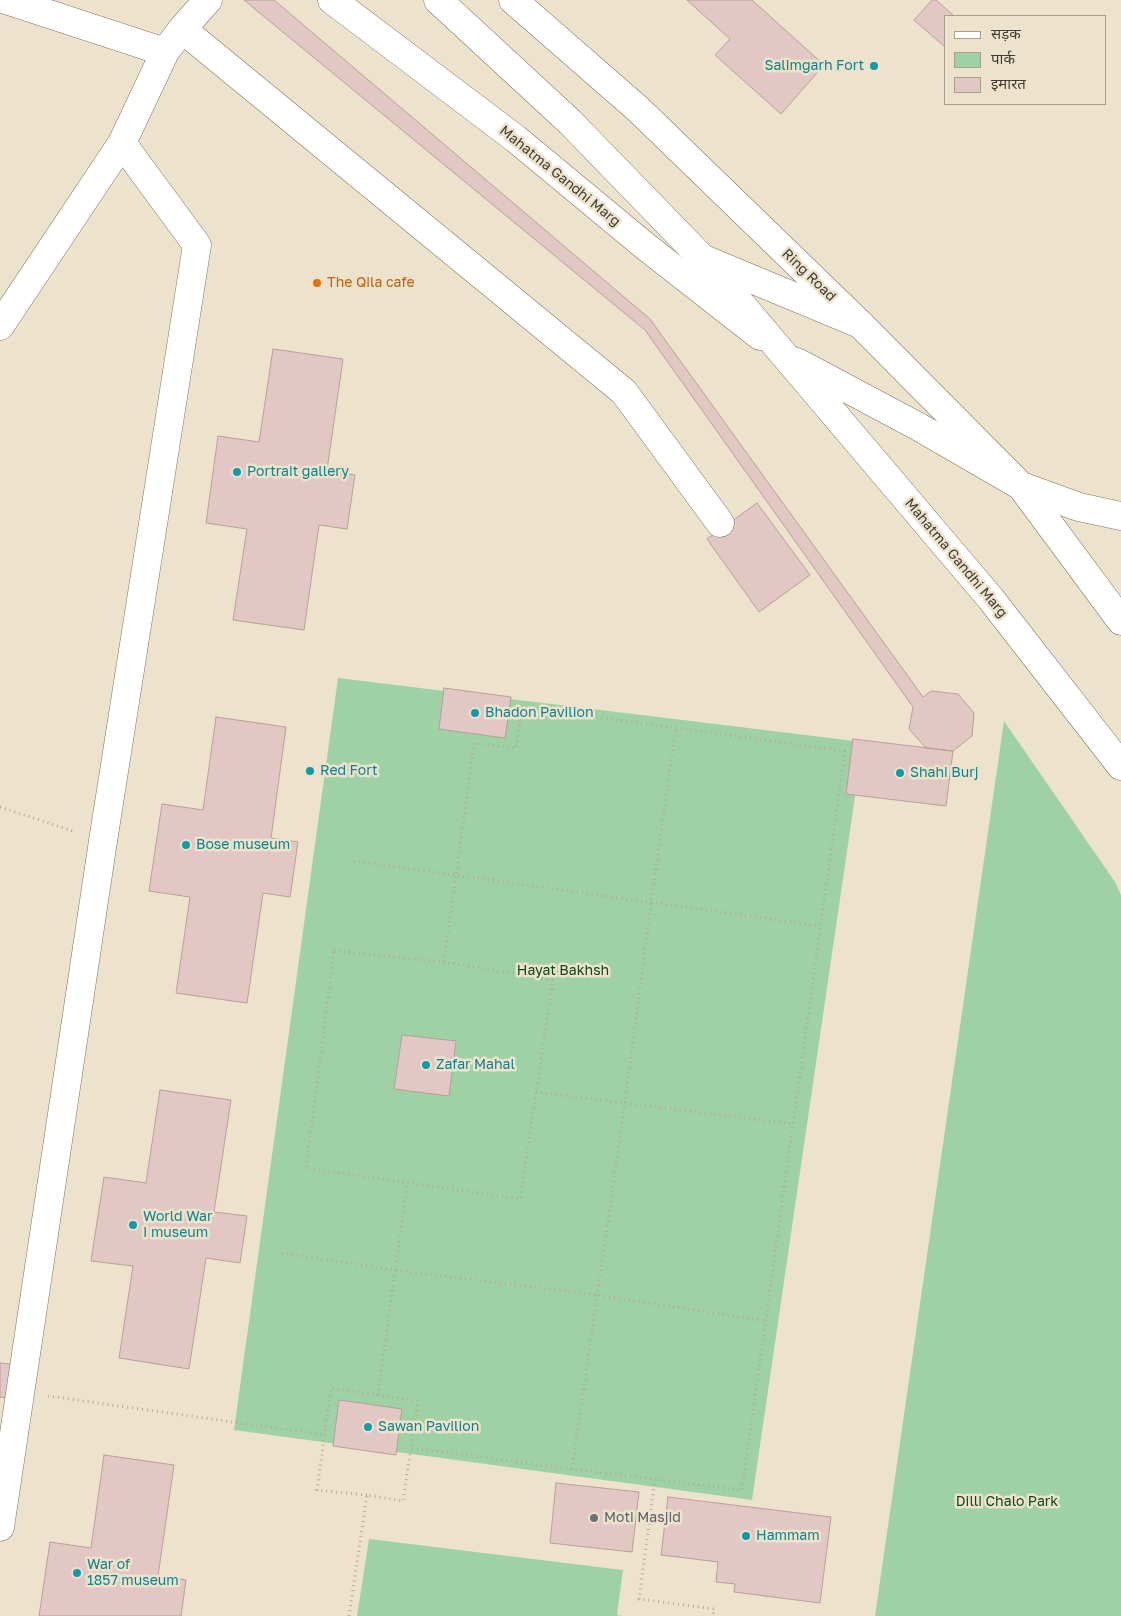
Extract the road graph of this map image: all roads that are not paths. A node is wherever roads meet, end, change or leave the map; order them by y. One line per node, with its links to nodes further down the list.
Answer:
1 (6, 0): 7 (main road)
2 (208, 0): 6 (main road)
3 (332, 0): 12 (main road, Mahatma Gandhi Marg)
4 (438, 0): 9 (main road, Mahatma Gandhi Marg)
5 (514, 0): 10 (main road, Ring Road)
6 (182, 29): 7 (main road); 15 (main road)
7 (165, 52): 8 (main road)
8 (122, 143): 11 (main road); 18 (main road)
9 (702, 258): 10 (main road); 12 (main road, Mahatma Gandhi Marg)
10 (861, 325): 13 (main road, Ring Road)
11 (0, 326)
12 (784, 356): 13 (main road); 17 (main road, Mahatma Gandhi Marg)
13 (1021, 486): 14 (main road, Ring Road); 16 (main road)
14 (1121, 516)
15 (720, 523)
16 (1121, 621)
17 (1121, 766)
18 (0, 1527)

